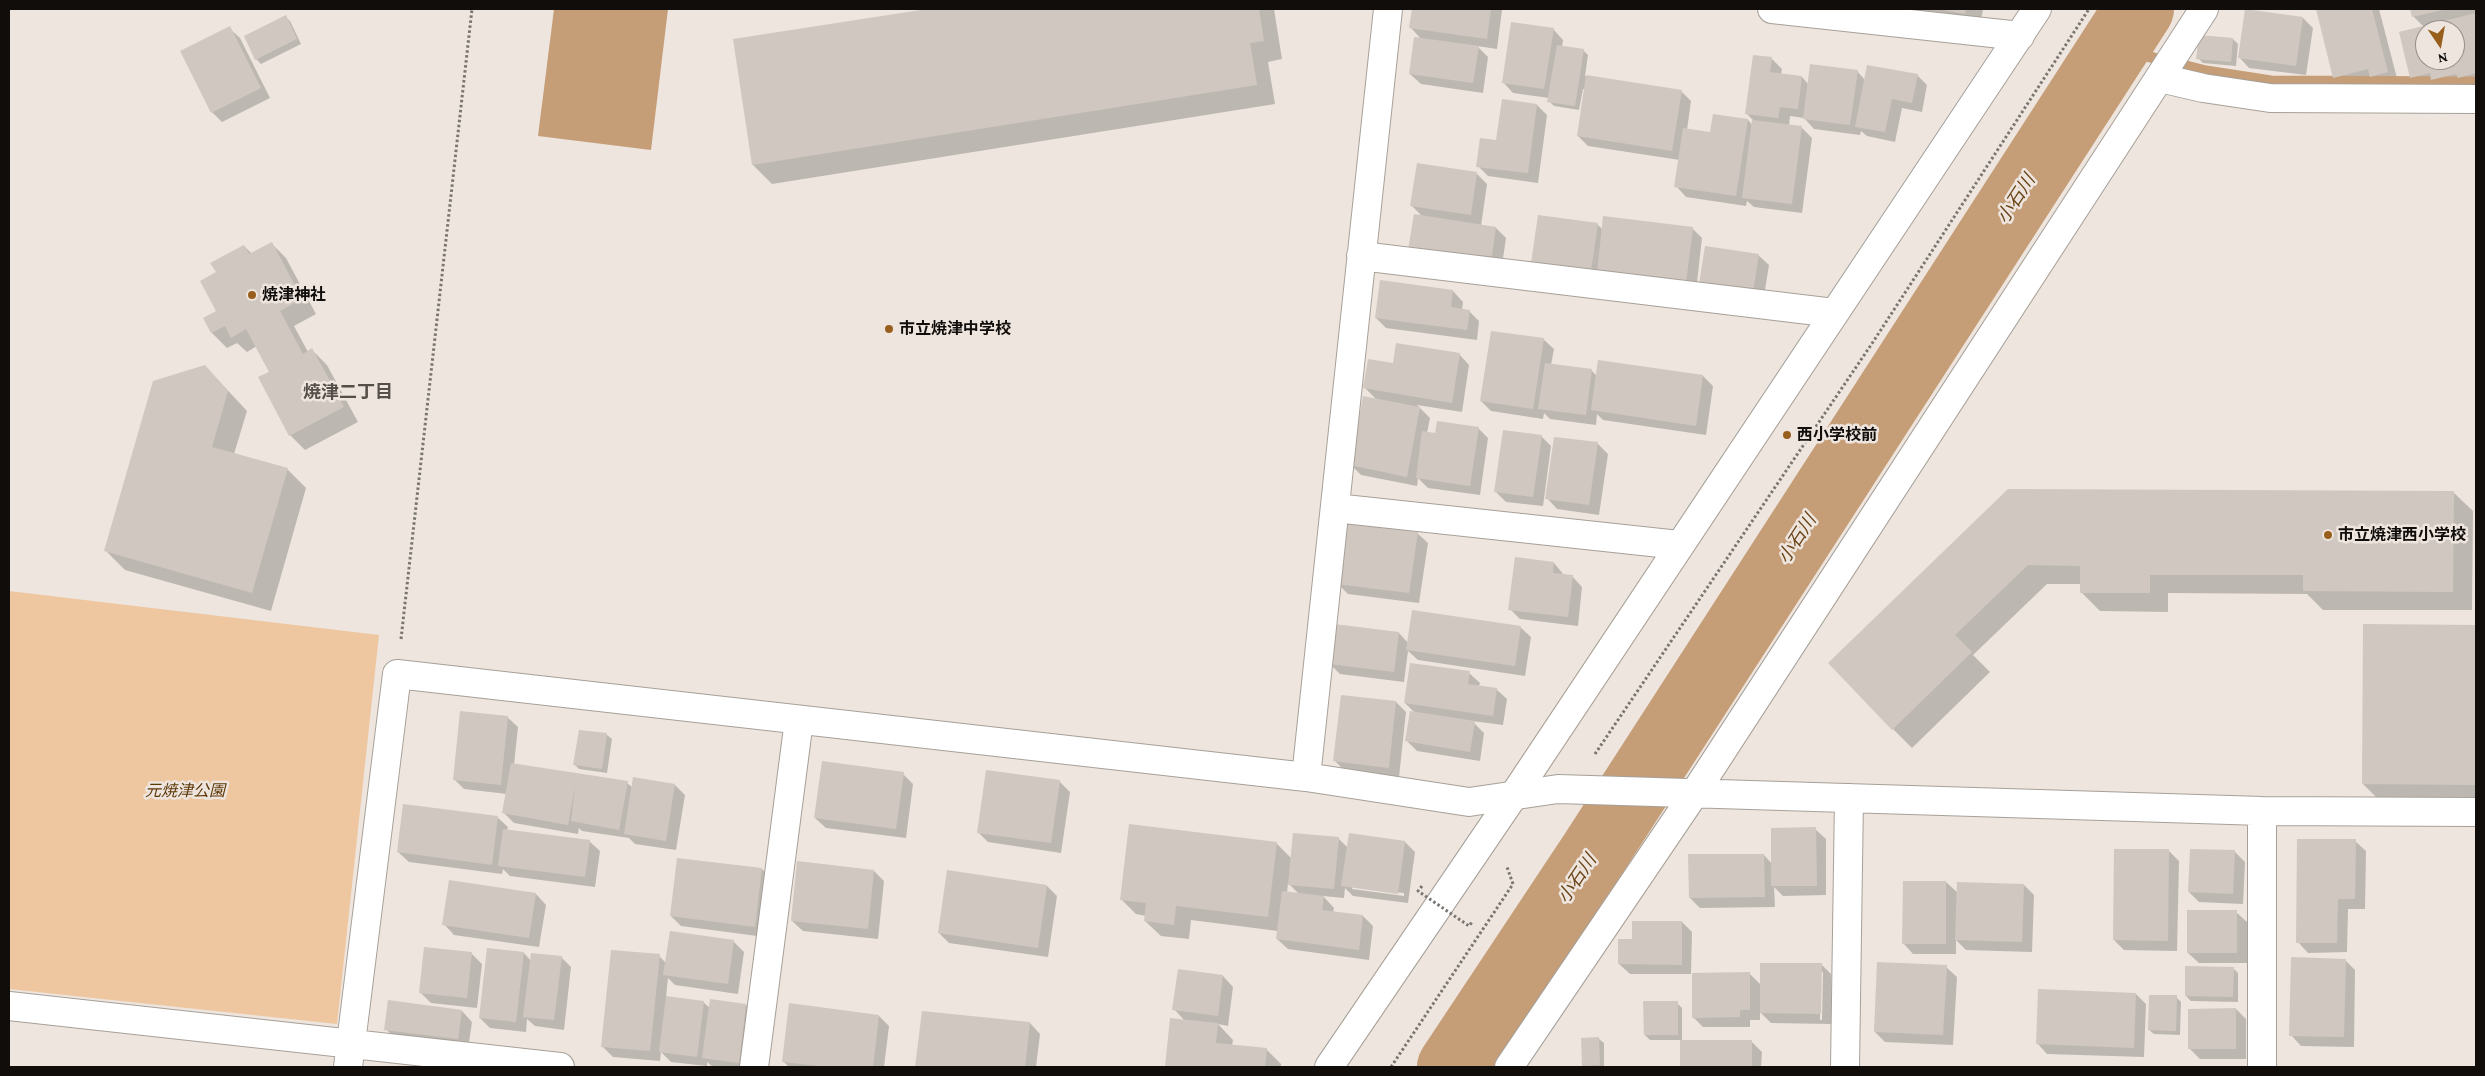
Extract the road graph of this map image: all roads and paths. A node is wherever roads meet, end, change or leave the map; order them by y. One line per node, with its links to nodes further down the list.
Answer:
1 (472, 9): 14 (path)
2 (1388, 9): 10 (street)
3 (1772, 9): 7 (street)
4 (2037, 9): 7 (street)
5 (2089, 9): 16 (path)
6 (2204, 9): 8 (street)
7 (2020, 36): 11 (street)
8 (2167, 68): 9 (street); 18 (street)
9 (2476, 99)
10 (1362, 256): 11 (street); 12 (street)
11 (1834, 313): 13 (street)
12 (1335, 508): 13 (street); 17 (street)
13 (1679, 545): 19 (street)
14 (397, 674): 15 (street); 27 (street)
15 (799, 720): 17 (street); 29 (street)
16 (1587, 756)
17 (1306, 777): 19 (street)
18 (1686, 793): 19 (street); 20 (street); 32 (street)
19 (1514, 795): 30 (street)
20 (1850, 798): 21 (street); 33 (street)
21 (2262, 811): 22 (street); 34 (street)
22 (2476, 812)
23 (1506, 864): 31 (path)
24 (1422, 886): 25 (path, bridge)
25 (1473, 921)
26 (9, 1006): 27 (street)
27 (350, 1056): 28 (street)
28 (560, 1067)
29 (754, 1067)
30 (1328, 1067)
31 (1391, 1067)
32 (1509, 1067)
33 (1845, 1067)
34 (2262, 1067)

